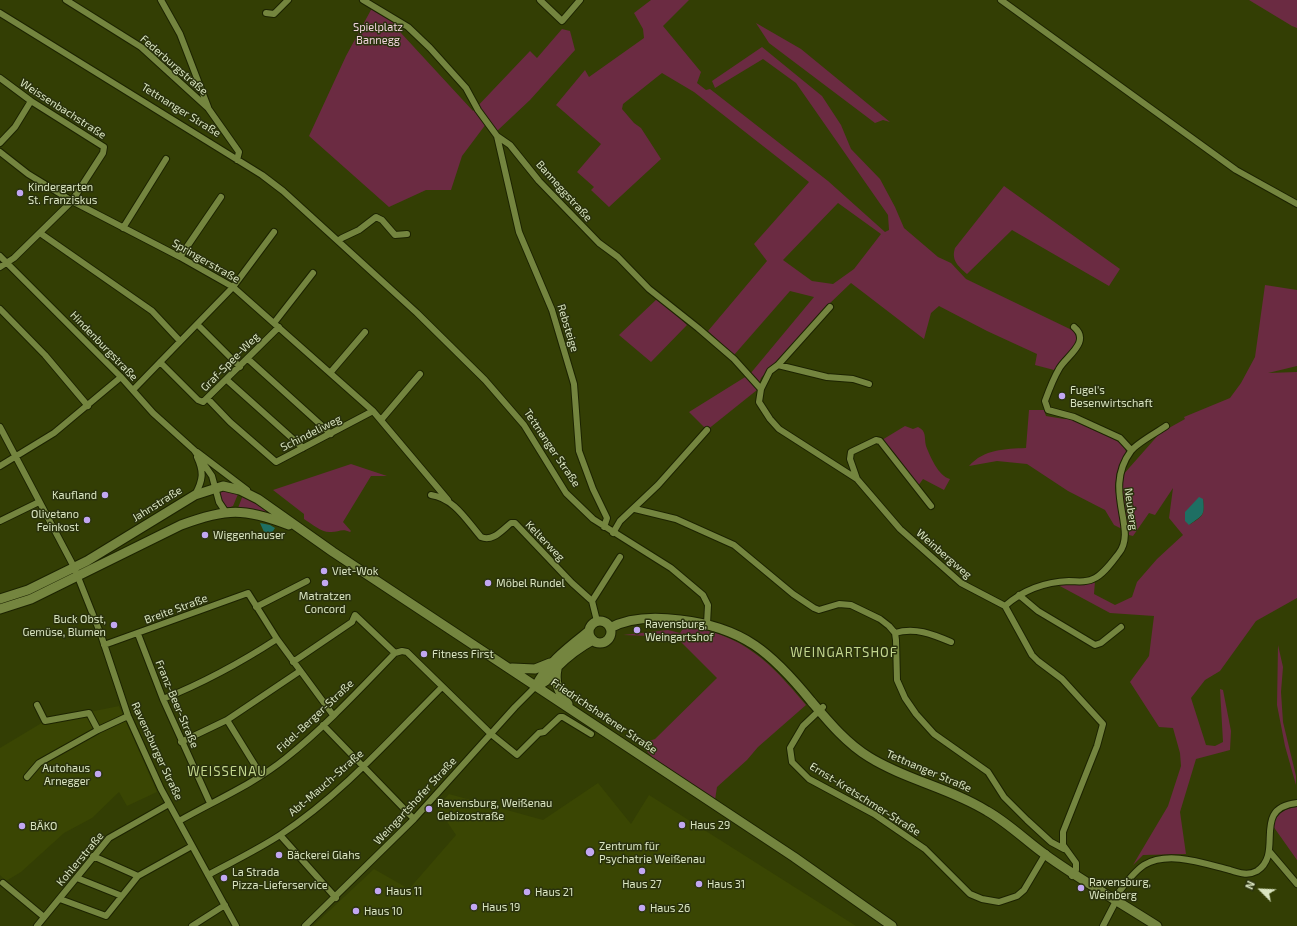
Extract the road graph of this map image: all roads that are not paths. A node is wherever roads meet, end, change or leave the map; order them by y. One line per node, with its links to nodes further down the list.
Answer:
1 (66, 0): 12 (street, Federburgstraße)
2 (161, 0): 12 (street, Federburgstraße)
3 (288, 0): 9 (street)
4 (363, 0): 13 (street, Banneggstraße)
5 (540, 0): 6 (street)
6 (580, 0)
7 (1001, 0): 20 (street)
8 (0, 13): 17 (street, Tettnanger Straße)
9 (266, 13)
10 (0, 78): 11 (street, Weissenbachstraße)
11 (31, 101): 14 (street); 19 (street, Weissenbachstraße)
12 (208, 108): 17 (street, Federburgstraße)
13 (497, 136): 48 (street, Banneggstraße); 75 (street, Rebsteige)
14 (0, 143)
15 (0, 152): 19 (street, Springerstraße)
16 (166, 159): 21 (street)
17 (237, 160): 25 (street, Tettnanger Straße)
18 (221, 197): 27 (street)
19 (72, 201): 21 (street, Springerstraße); 23 (street)
20 (1297, 204)
21 (123, 228): 27 (street, Springerstraße)
22 (274, 232): 31 (street)
23 (40, 233): 28 (street); 38 (street)
24 (407, 234): 25 (street)
25 (338, 241): 75 (street, Tettnanger Straße)
26 (0, 256): 28 (street, Hindenburgstraße)
27 (180, 257): 31 (street, Springerstraße)
28 (7, 263): 29 (street); 45 (street, Hindenburgstraße)
29 (0, 267)
30 (313, 273): 35 (street, Graf-Spee-Weg)
31 (233, 287): 34 (street); 35 (street, Springerstraße)
32 (830, 307): 41 (street)
33 (0, 309): 51 (street)
34 (197, 324): 38 (street); 42 (street)
35 (277, 325): 39 (street, Graf-Spee-Weg); 43 (street, Springerstraße)
36 (1074, 327): 60 (street)
37 (365, 332): 43 (street)
38 (180, 341): 40 (street)
39 (248, 359): 42 (street, Graf-Spee-Weg); 57 (street)
40 (160, 362): 49 (street); 50 (street, Graf-Spee-Weg)
41 (778, 365): 47 (street); 48 (street)
42 (240, 367): 46 (street, Graf-Spee-Weg)
43 (330, 373): 52 (street, Springerstraße)
44 (420, 374): 53 (street)
45 (121, 378): 49 (street, Hindenburgstraße); 51 (street)
46 (227, 380): 50 (street, Graf-Spee-Weg); 58 (street)
47 (869, 384)
48 (760, 389): 64 (street, Weinbergweg)
49 (133, 390): 59 (street, Hindenburgstraße)
50 (208, 399): 58 (street, Schindeliweg)
51 (88, 406): 61 (street)
52 (373, 411): 53 (street, Springerstraße); 57 (street, Schindeliweg)
53 (381, 420): 62 (street, Springerstraße)
54 (1166, 426): 60 (street, Neuberg)
55 (0, 427): 61 (street)
56 (707, 430): 72 (street)
57 (331, 434): 58 (street, Schindeliweg)
58 (303, 448)
59 (194, 450): 65 (street, Hindenburgstraße); 67 (street, Hindenburgstraße); 68 (street, Hindenburgstraße)
60 (1131, 450): 82 (street, Neuberg)
61 (16, 457): 63 (street); 70 (street)
62 (410, 457): 69 (street, Kelterweg)
63 (0, 466)
64 (857, 480): 71 (street, Weinbergweg); 85 (street, Weinbergweg)
65 (215, 487): 67 (main road, Jahnstraße); 68 (main road, Jahnstraße); 73 (street, Hindenburgstraße)
66 (431, 494): 69 (street, Kelterweg)
67 (194, 495): 79 (main road, Jahnstraße)
68 (258, 499): 76 (main road, Friedrichshafener Straße)
69 (448, 500): 84 (street, Kelterweg)
70 (39, 502): 74 (street); 79 (street)
71 (931, 506)
72 (635, 509): 77 (street); 92 (street)
73 (225, 511): 76 (main road, Friedrichshafener Straße); 80 (main road)
74 (0, 521)
75 (604, 527): 77 (street, Tettnanger Straße)
76 (300, 529): 101 (main road, Friedrichshafener Straße)
77 (613, 533): 89 (street, Tettnanger Straße)
78 (620, 557): 84 (street)
79 (74, 567): 80 (street); 83 (main road, Jahnstraße)
80 (78, 577): 87 (main road); 97 (street, Ravensburger Straße)
81 (307, 581): 86 (street)
82 (1019, 595): 85 (street, Neuberg); 90 (street)
83 (0, 599)
84 (592, 601): 88 (street)
85 (1005, 606): 127 (street)
86 (256, 607): 93 (street, Breite Straße); 95 (street)
87 (0, 609)
88 (597, 621): 91 (main road); 94 (main road)
89 (707, 624): 91 (main road, Tettnanger Straße); 107 (main road, Tettnanger Straße)
90 (1121, 627)
91 (610, 628): 94 (main road)
92 (895, 633): 96 (street); 127 (street)
93 (138, 634): 97 (street, Breite Straße); 105 (street, Franz-Beer-Straße)
94 (591, 636): 100 (main road)
95 (277, 639): 99 (street); 105 (street)
96 (951, 642)
97 (104, 645): 110 (street, Ravensburger Straße)
98 (396, 653): 99 (street); 104 (street); 109 (street, Fidel-Berger-Straße)
99 (293, 662): 102 (street)
100 (555, 665): 101 (main road); 103 (main road); 108 (main road)
101 (510, 667): 103 (main road, Friedrichshafener Straße)
102 (300, 671): 109 (street); 111 (street)
103 (536, 686): 108 (main road, Friedrichshafener Straße); 114 (street, Weingartshofer Straße)
104 (442, 687): 114 (street); 117 (street, Abt-Mauch-Straße)
105 (163, 699): 116 (street, Franz-Beer-Straße)
106 (38, 704): 113 (street)
107 (821, 709): 129 (main road, Tettnanger Straße); 129 (street, Ernst-Kretschmer-Straße)
108 (572, 710): 147 (main road, Friedrichshafener Straße)
109 (333, 715): 112 (street, Fidel-Berger-Straße)
110 (128, 716): 113 (street); 122 (street, Ravensburger Straße)
111 (227, 720): 116 (street); 118 (street)
112 (323, 725): 117 (street); 118 (street, Fidel-Berger-Straße)
113 (98, 730): 119 (street)
114 (491, 734): 115 (street); 123 (street, Weingartshofer Straße)
115 (591, 734)
116 (181, 742): 120 (street, Franz-Beer-Straße)
117 (362, 767): 123 (street); 125 (street, Abt-Mauch-Straße)
118 (261, 775): 120 (street, Fidel-Berger-Straße)
119 (27, 777)
120 (210, 803): 124 (street, Fidel-Berger-Straße)
121 (1297, 803): 128 (street)
122 (169, 804): 124 (street, Ravensburger Straße); 130 (street, Kohlerstraße)
123 (414, 819): 138 (street, Weingartshofer Straße)
124 (179, 821): 126 (street, Ravensburger Straße)
125 (280, 835): 131 (street, Abt-Mauch-Straße); 138 (street)
126 (192, 846): 131 (street, Ravensburger Straße); 133 (street)
127 (1067, 851): 132 (street)
128 (1269, 851): 136 (street); 140 (street)
129 (1046, 853): 132 (main road, Tettnanger Straße)
130 (93, 856): 133 (street); 134 (street, Kohlerstraße)
131 (208, 875): 141 (street, Ravensburger Straße)
132 (1072, 875): 140 (main road, Tettnanger Straße)
133 (138, 876): 137 (street)
134 (77, 878): 137 (street); 139 (street, Kohlerstraße)
135 (3, 883): 142 (street)
136 (1297, 884)
137 (122, 896): 139 (street)
138 (336, 898): 146 (street, Weingartshofer Straße)
139 (60, 899): 142 (street, Kohlerstraße)
140 (1115, 900): 148 (street); 149 (main road, Tettnanger Straße)
141 (225, 904): 144 (street); 145 (street, Ravensburger Straße)
142 (44, 917): 143 (street, Kohlerstraße)
143 (37, 926)
144 (192, 926)
145 (236, 926)
146 (305, 926)
147 (892, 926)
148 (1103, 926)
149 (1157, 926)

